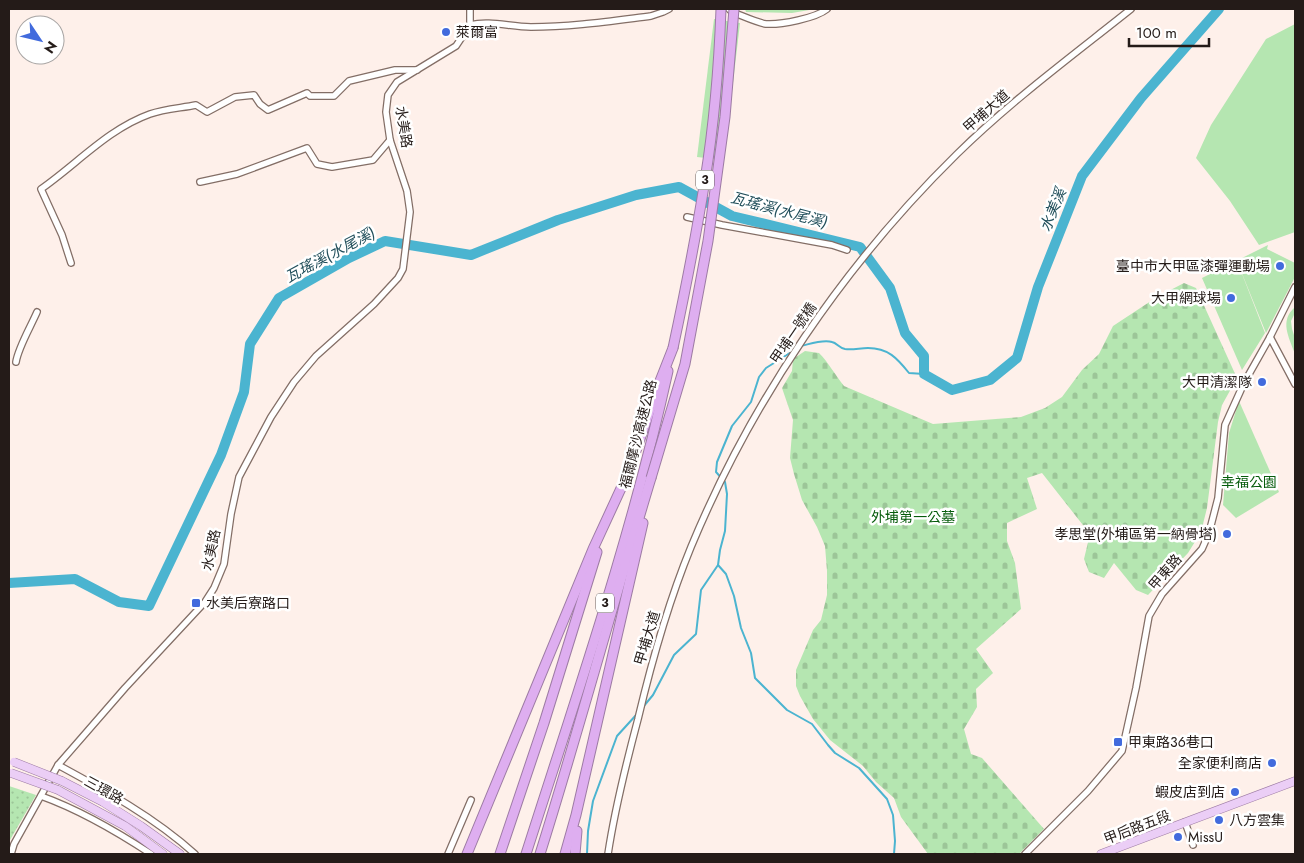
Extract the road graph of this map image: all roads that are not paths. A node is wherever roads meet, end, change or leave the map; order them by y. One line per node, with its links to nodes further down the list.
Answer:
1 (470, 9): 8 (street)
2 (669, 9): 8 (street)
3 (721, 9): 19 (highway, 福爾摩沙高速公路 / 3, bridge)
4 (729, 9): 6 (street)
5 (734, 9): 23 (highway, 福爾摩沙高速公路 / 3, bridge)
6 (827, 9)
7 (1131, 9): 13 (street, 甲埔大道)
8 (470, 25): 9 (street, 水美路)
9 (417, 70): 10 (street, 水美路); 15 (street)
10 (390, 140): 11 (street); 26 (street, 水美路)
11 (200, 182)
12 (687, 217): 14 (street)
13 (873, 246): 22 (street, 甲埔一號橋)
14 (847, 250)
15 (71, 263)
16 (1295, 287): 18 (street, 甲東路)
17 (37, 312): 20 (street)
18 (1270, 337): 21 (street); 47 (street, 甲東路)
19 (673, 348): 24 (highway); 42 (highway, 福爾摩沙高速公路 / 3)
20 (16, 362)
21 (1295, 384)
22 (743, 439): 46 (street, 甲埔大道)
23 (651, 478): 29 (highway); 43 (highway, 福爾摩沙高速公路 / 3)
24 (608, 514): 40 (highway); 41 (highway)
25 (11, 761): 37 (main road, 三環路, bridge)
26 (58, 765): 30 (street, 水美路); 38 (street)
27 (10, 772): 36 (main road, 三環路, bridge)
28 (1295, 781): 32 (main road, 甲后路五段)
29 (583, 786): 44 (highway); 45 (highway)
30 (41, 796): 34 (street, 水美路); 35 (street)
31 (472, 800): 39 (street)
32 (1185, 822): 33 (street); 48 (main road, 甲后路五段)
33 (1193, 845)
34 (10, 854)
35 (151, 854)
36 (163, 854)
37 (180, 854)
38 (195, 854)
39 (448, 854)
40 (467, 854)
41 (500, 854)
42 (526, 854)
43 (540, 854)
44 (565, 854)
45 (575, 854)
46 (608, 854)
47 (1025, 854)
48 (1100, 854)

